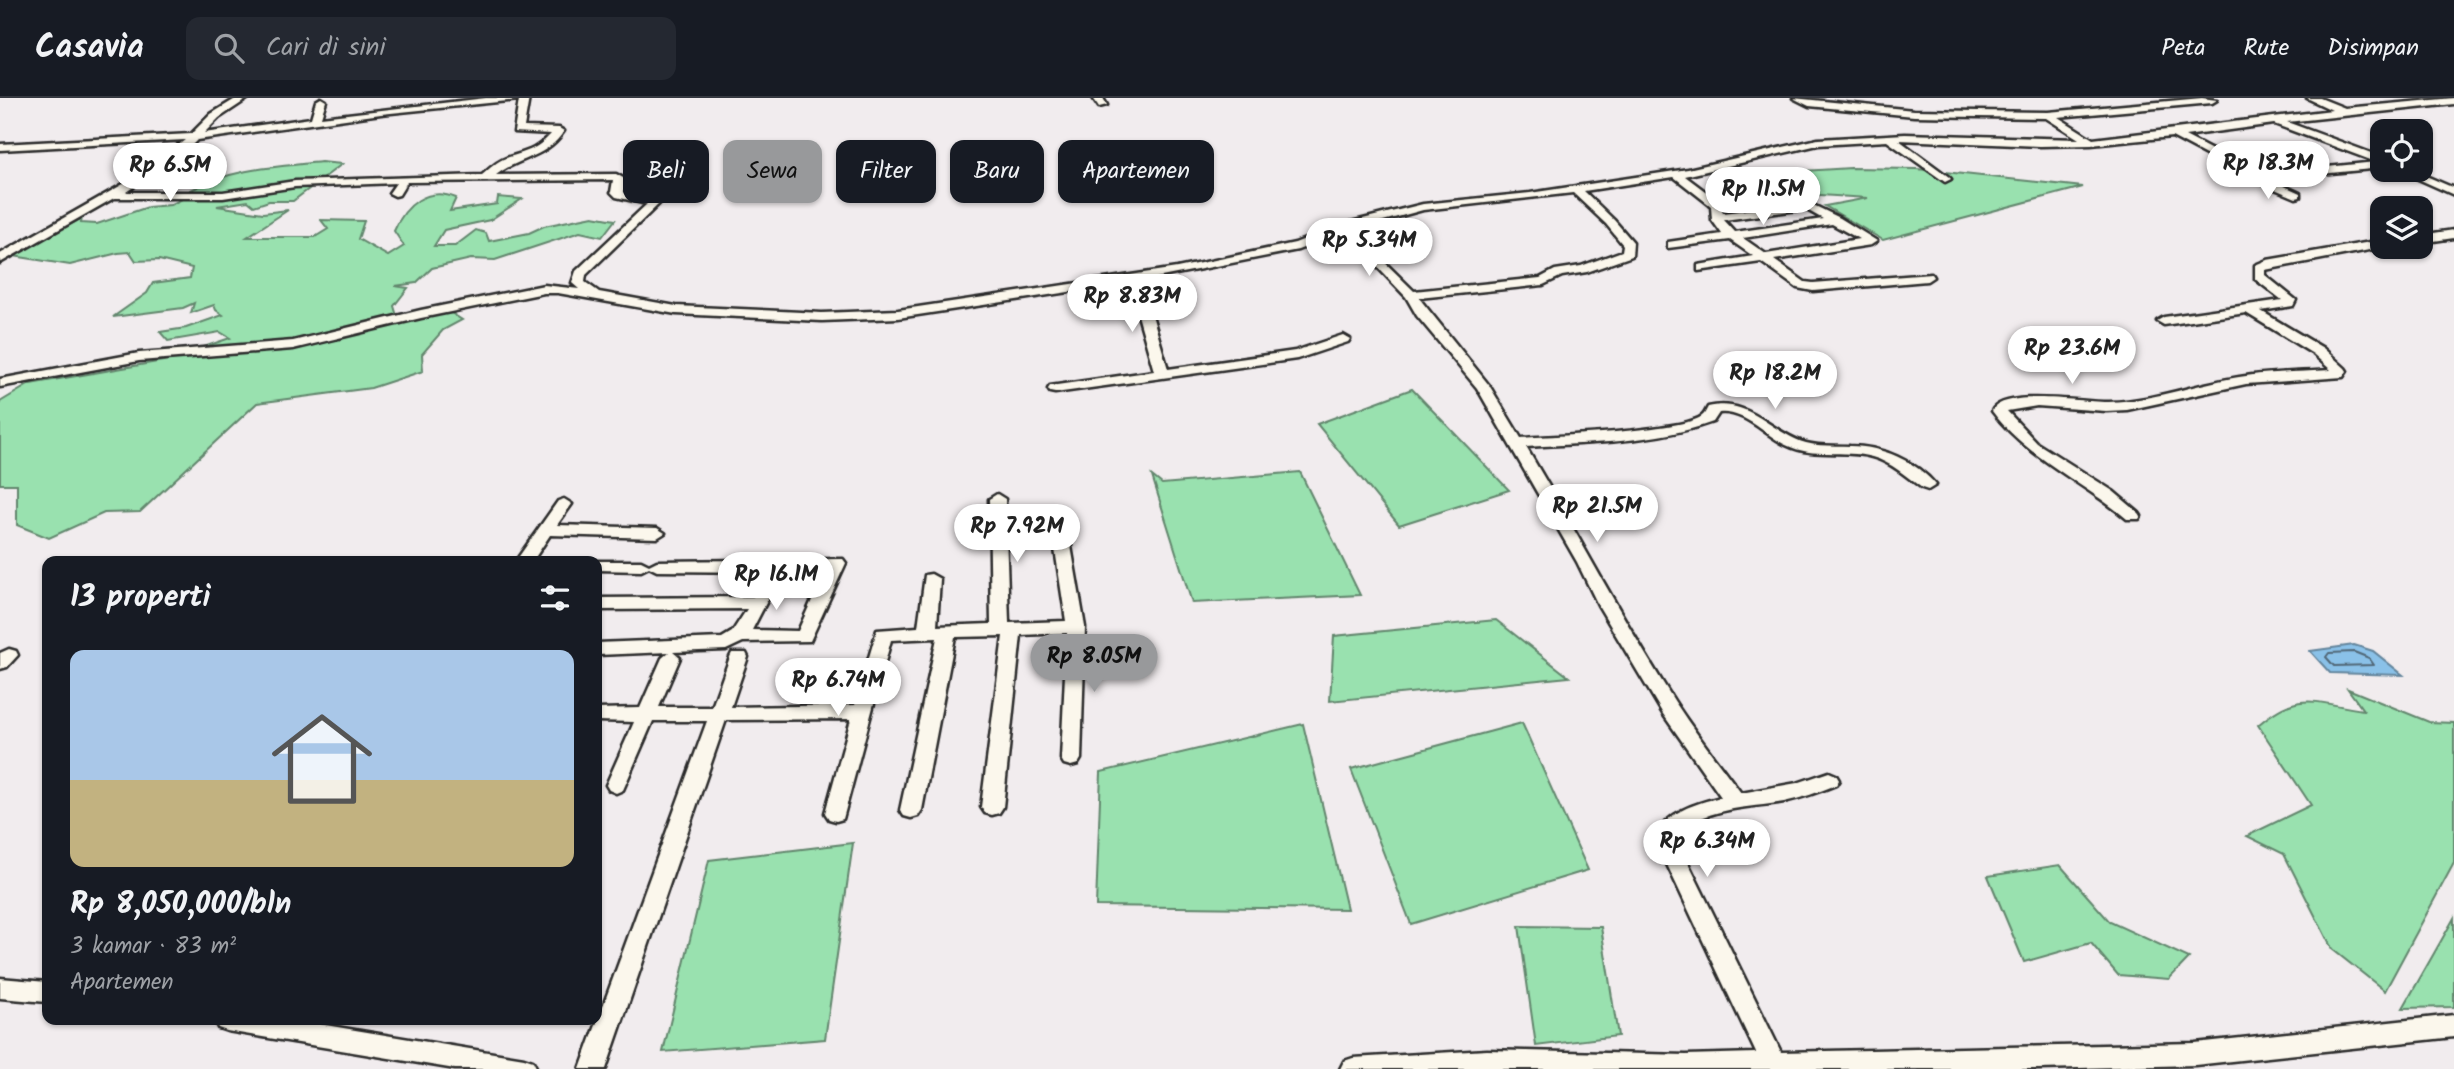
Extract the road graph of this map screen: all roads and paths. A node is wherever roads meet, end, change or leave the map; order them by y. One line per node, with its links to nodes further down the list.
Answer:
1 (244, 98): 21 (street)
2 (516, 98): 16 (street)
3 (524, 98): 28 (street)
4 (1798, 98): 14 (street)
5 (2130, 98): 11 (street)
6 (2208, 98): 11 (street)
7 (2312, 98): 12 (street)
8 (321, 101): 16 (street)
9 (2454, 101): 12 (street)
10 (2027, 104): 15 (street)
11 (2148, 107): 15 (street)
12 (2344, 111): 17 (street)
13 (272, 113): 19 (street)
14 (2007, 114): 15 (street); 18 (street)
15 (2048, 115): 23 (street)
16 (315, 121): 19 (street)
17 (2275, 121): 20 (street); 25 (street)
18 (2022, 128)
19 (258, 129): 21 (street)
20 (2174, 134): 23 (street); 29 (street)
21 (197, 136): 24 (street); 35 (street)
22 (1888, 137): 23 (street); 27 (street); 30 (street)
23 (2091, 142)
24 (0, 147)
25 (2370, 158)
26 (2370, 164): 29 (street)
27 (1676, 174): 34 (street); 39 (street)
28 (486, 177): 31 (street); 53 (street)
29 (2255, 177): 38 (street)
30 (1945, 178)
31 (404, 179): 35 (street); 37 (street)
32 (2431, 182): 36 (street)
33 (214, 185): 35 (street)
34 (1575, 189): 41 (street); 52 (street)
35 (120, 191): 48 (street)
36 (2454, 192)
37 (395, 193)
38 (2296, 195)
39 (1718, 217): 40 (street); 43 (street)
40 (1836, 220): 43 (street); 47 (street)
41 (1347, 227): 51 (street); 52 (street)
42 (2454, 234): 44 (street)
43 (1732, 235): 45 (street); 47 (street)
44 (2433, 237)
45 (1672, 245)
46 (2370, 246): 54 (street)
47 (1762, 257): 49 (street); 50 (street)
48 (0, 259)
49 (1702, 268)
50 (1927, 277)
51 (1138, 279): 53 (street); 57 (street)
52 (1411, 295): 60 (street)
53 (599, 296): 58 (street)
54 (2248, 309): 55 (street); 64 (street)
55 (2164, 321)
56 (1343, 339): 57 (street)
57 (1162, 373): 59 (street)
58 (0, 383)
59 (1055, 388)
60 (1517, 443): 61 (street); 88 (street)
61 (1928, 485)
62 (997, 499): 75 (street)
63 (565, 504): 66 (street)
64 (2133, 516)
65 (1059, 523): 74 (street)
66 (547, 530): 67 (street); 68 (street)
67 (657, 533)
68 (528, 556)
69 (602, 565): 70 (street)
70 (776, 567): 72 (street); 78 (street)
71 (931, 579): 77 (street)
72 (759, 603): 73 (street); 78 (street)
73 (602, 604)
74 (1076, 627): 75 (street); 85 (street)
75 (1007, 630): 76 (street); 89 (street)
76 (947, 632): 77 (street); 90 (street)
77 (927, 633): 81 (street)
78 (739, 646): 79 (street); 83 (street)
79 (602, 649)
80 (671, 658): 84 (street)
81 (861, 712): 83 (street); 91 (street)
82 (602, 715): 84 (street)
83 (718, 715): 84 (street); 100 (street)
84 (647, 716): 87 (street)
85 (1071, 759)
86 (1829, 780): 88 (street)
87 (616, 785)
88 (1736, 802): 96 (street)
89 (992, 807)
90 (911, 810)
91 (836, 813)
92 (0, 988): 93 (street)
93 (42, 992)
94 (257, 1025): 99 (street)
95 (2454, 1026): 97 (street)
96 (1773, 1062): 97 (street); 98 (street)
97 (1961, 1065)
98 (1687, 1068): 101 (street)
99 (524, 1069)
100 (593, 1069)
101 (1353, 1069)

